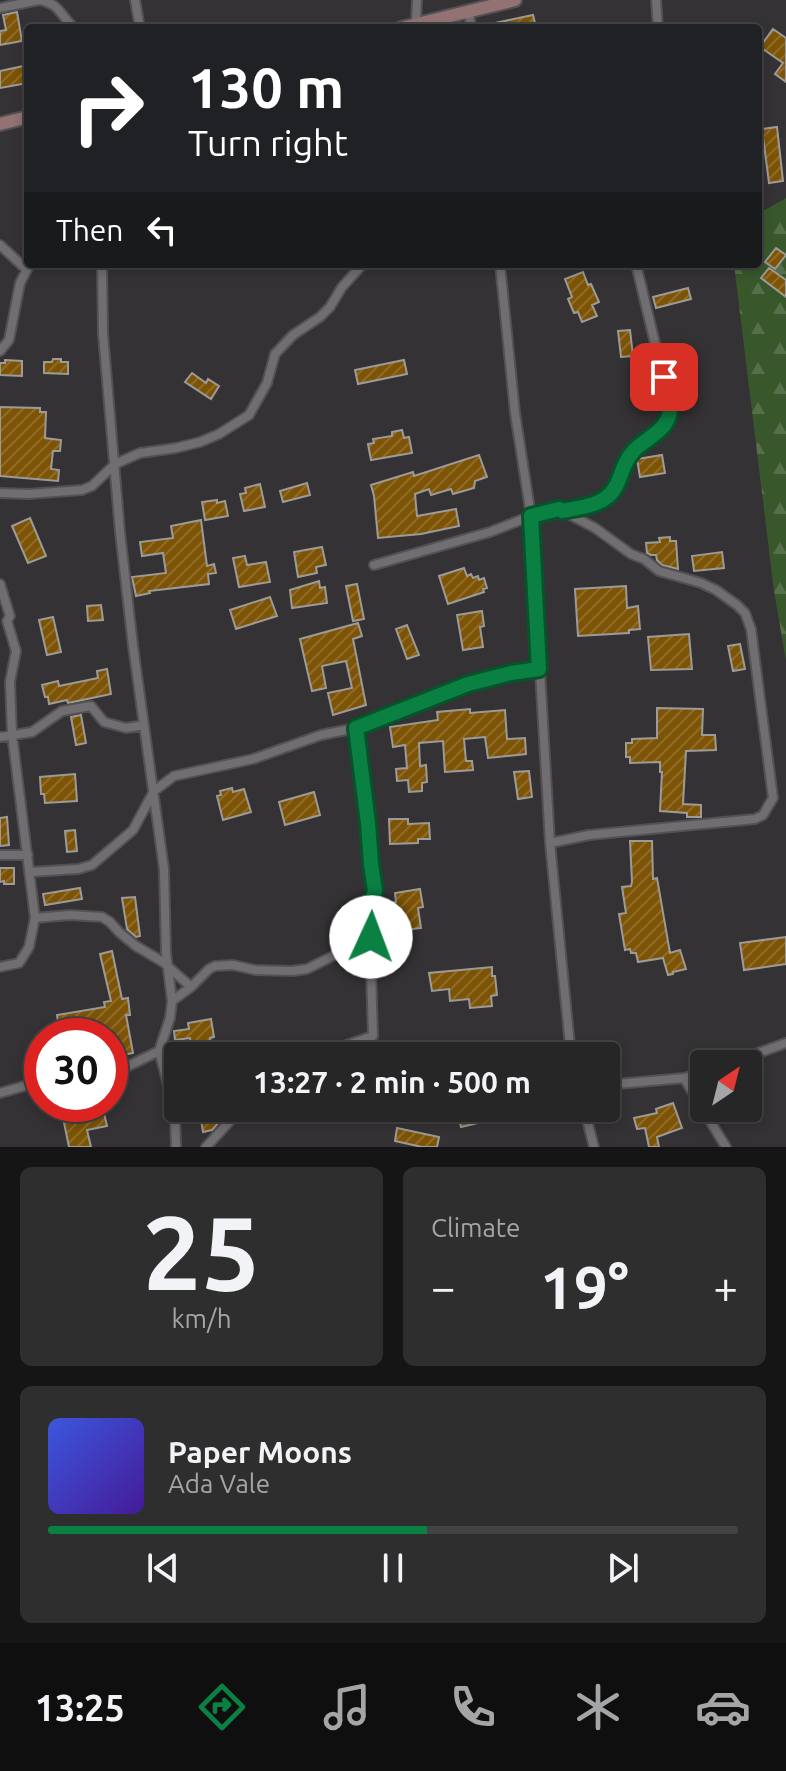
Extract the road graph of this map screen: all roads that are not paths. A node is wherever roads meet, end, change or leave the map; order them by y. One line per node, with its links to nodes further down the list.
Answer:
1 (39, 0): 7 (street); 8 (street)
2 (66, 0): 8 (street)
3 (135, 0): 12 (street)
4 (417, 0): 10 (street)
5 (515, 0): 9 (street)
6 (656, 0): 15 (street)
7 (0, 8)
8 (59, 8): 11 (street)
9 (469, 12): 10 (street); 14 (street)
10 (416, 23): 13 (street)
11 (70, 24)
12 (139, 24)
13 (413, 24)
14 (470, 24)
15 (658, 24)
16 (24, 118): 17 (street)
17 (0, 124)
18 (0, 245): 19 (street)
19 (24, 264)
20 (28, 268): 25 (street)
21 (102, 268): 26 (street)
22 (359, 268): 26 (street)
23 (500, 268): 29 (street)
24 (637, 268): 28 (street)
25 (0, 351)
26 (115, 464): 27 (street); 34 (street)
27 (0, 493)
28 (562, 511): 29 (street); 39 (street)
29 (531, 516): 30 (street); 33 (street)
30 (374, 565)
31 (0, 584): 32 (street)
32 (4, 622): 36 (street)
33 (539, 669): 35 (street); 39 (street)
34 (144, 725): 36 (street); 38 (street)
35 (356, 728): 38 (street); 44 (street)
36 (12, 734): 37 (street); 41 (street)
37 (0, 737)
38 (154, 791): 42 (street); 46 (street)
39 (550, 843): 50 (street)
40 (0, 855): 41 (street)
41 (28, 855): 42 (street)
42 (31, 872): 43 (street)
43 (35, 918): 45 (street); 46 (street)
44 (371, 952): 47 (street); 49 (street)
45 (0, 967)
46 (169, 969): 47 (street); 48 (street)
47 (191, 987): 48 (street)
48 (172, 1001): 52 (street)
49 (356, 1042)
50 (570, 1042)
51 (786, 1043): 53 (street)
52 (159, 1051): 54 (street); 62 (street)
53 (762, 1052)
54 (128, 1066)
55 (690, 1076): 56 (street)
56 (684, 1078): 57 (street); 65 (street)
57 (620, 1084)
58 (24, 1086): 59 (street)
59 (0, 1093)
60 (229, 1122): 63 (street)
61 (588, 1122): 64 (street)
62 (176, 1147)
63 (206, 1147)
64 (594, 1147)
65 (726, 1147)

